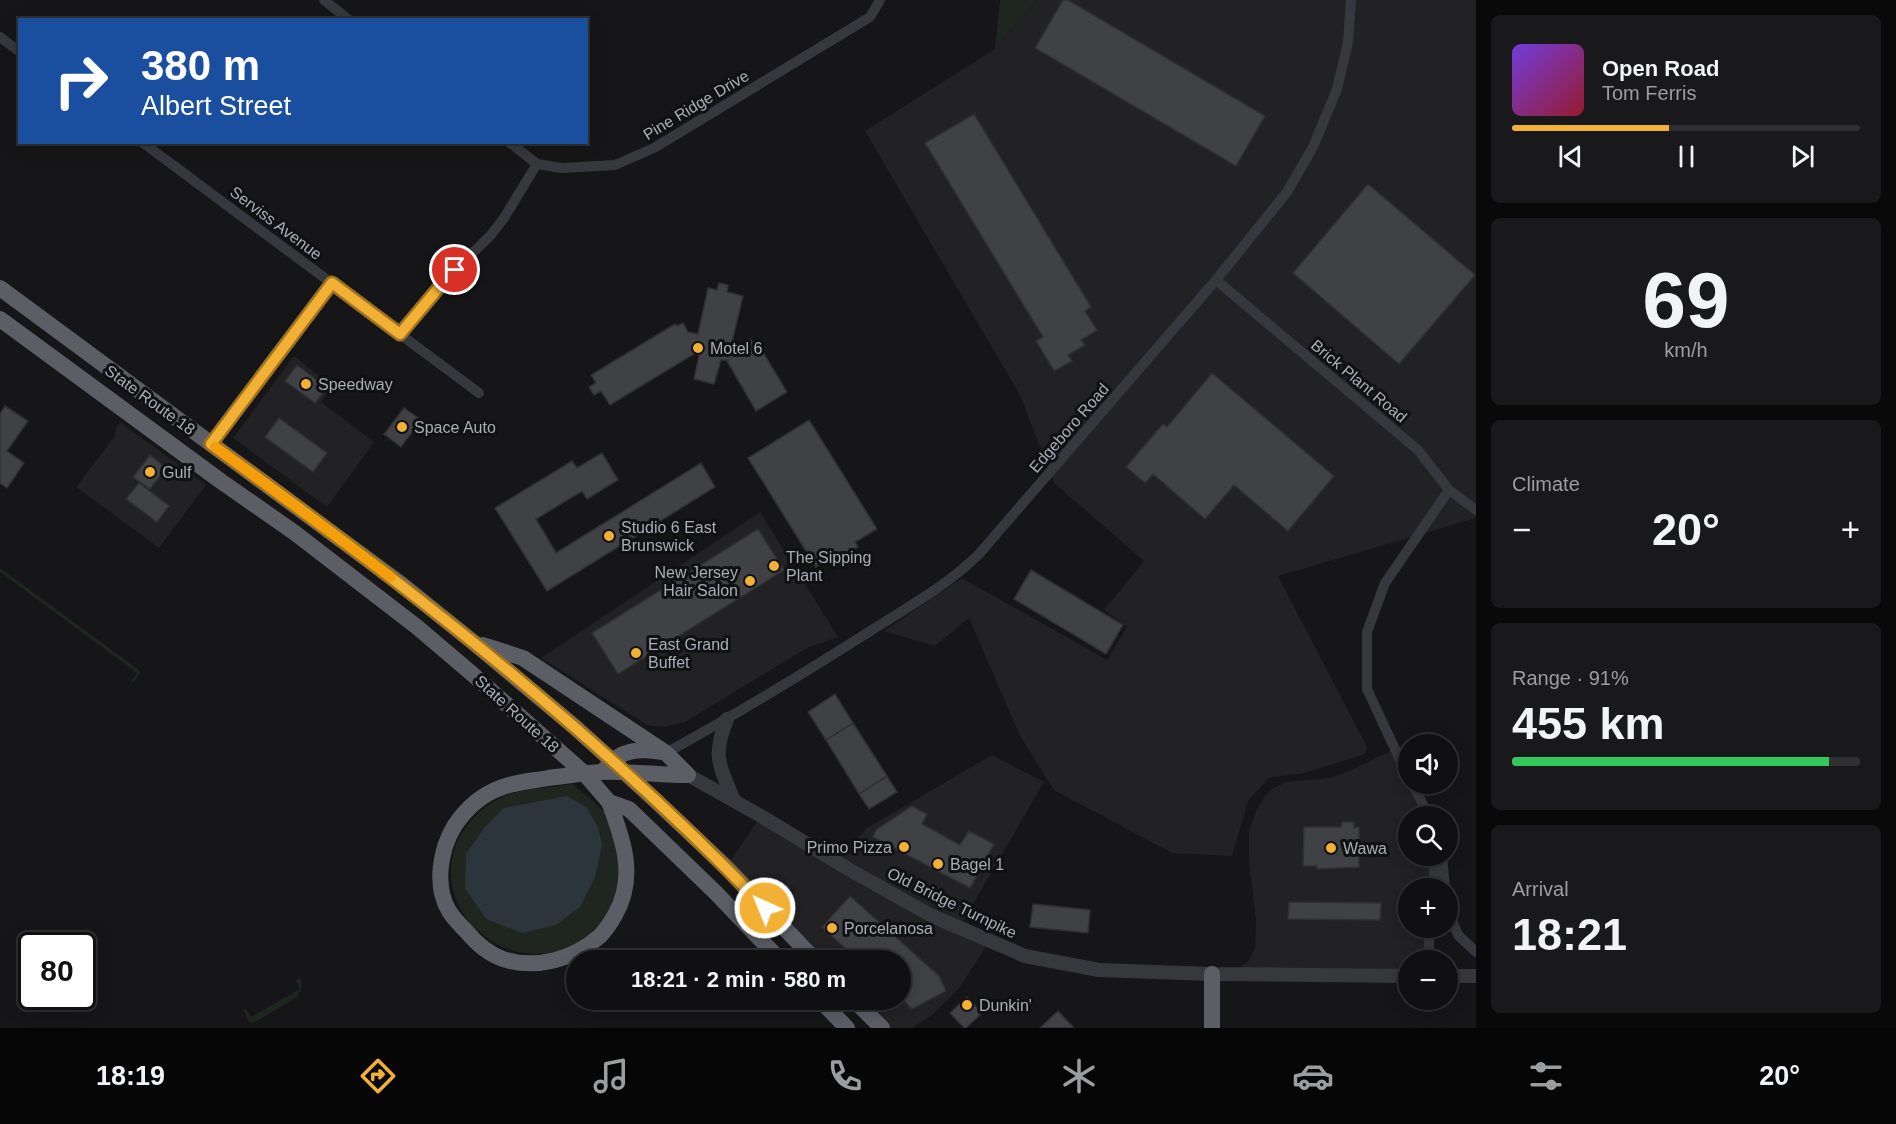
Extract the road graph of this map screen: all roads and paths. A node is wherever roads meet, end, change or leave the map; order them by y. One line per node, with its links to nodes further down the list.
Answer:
1 (324, 0): 4 (street)
2 (880, 0): 9 (street, Pine Ridge Drive)
3 (1351, 0): 10 (street, Edgeboro Road)
4 (346, 18)
5 (0, 37): 6 (street)
6 (18, 50)
7 (145, 144): 11 (street, Serviss Avenue)
8 (512, 144): 9 (street)
9 (537, 164): 14 (street)
10 (1216, 280): 17 (street, Brick Plant Road); 20 (street, Edgeboro Road)
11 (332, 283): 14 (street, Serviss Avenue); 16 (street)
12 (0, 288): 16 (highway, State Route 18)
13 (0, 319): 24 (highway, State Route 18)
14 (400, 334): 15 (street, Serviss Avenue)
15 (479, 393)
16 (211, 444): 19 (highway, State Route 18)
17 (1449, 490): 18 (street, Brick Plant Road); 22 (street)
18 (1476, 510)
19 (473, 642): 21 (highway); 23 (highway, State Route 18)
20 (727, 719): 21 (street, Edgeboro Road); 27 (street)
21 (666, 753): 23 (highway); 25 (highway)
22 (1398, 756)
23 (617, 769): 24 (highway); 25 (highway); 26 (highway); 30 (highway, State Route 18)
24 (584, 773): 26 (highway, State Route 18); 26 (highway)
25 (688, 775): 27 (street, Old Bridge Turnpike)
26 (604, 796): 29 (highway, State Route 18)
27 (734, 800): 32 (street, Old Bridge Turnpike)
28 (1458, 935): 31 (street)
29 (770, 950)
30 (805, 950)
31 (1476, 952)
32 (1212, 974): 33 (street, Old Bridge Turnpike); 40 (highway)
33 (1398, 976)
34 (1458, 976): 35 (street)
35 (1476, 976)
36 (830, 1010): 38 (highway)
37 (864, 1010): 39 (highway)
38 (847, 1028)
39 (882, 1028)
40 (1212, 1028)

